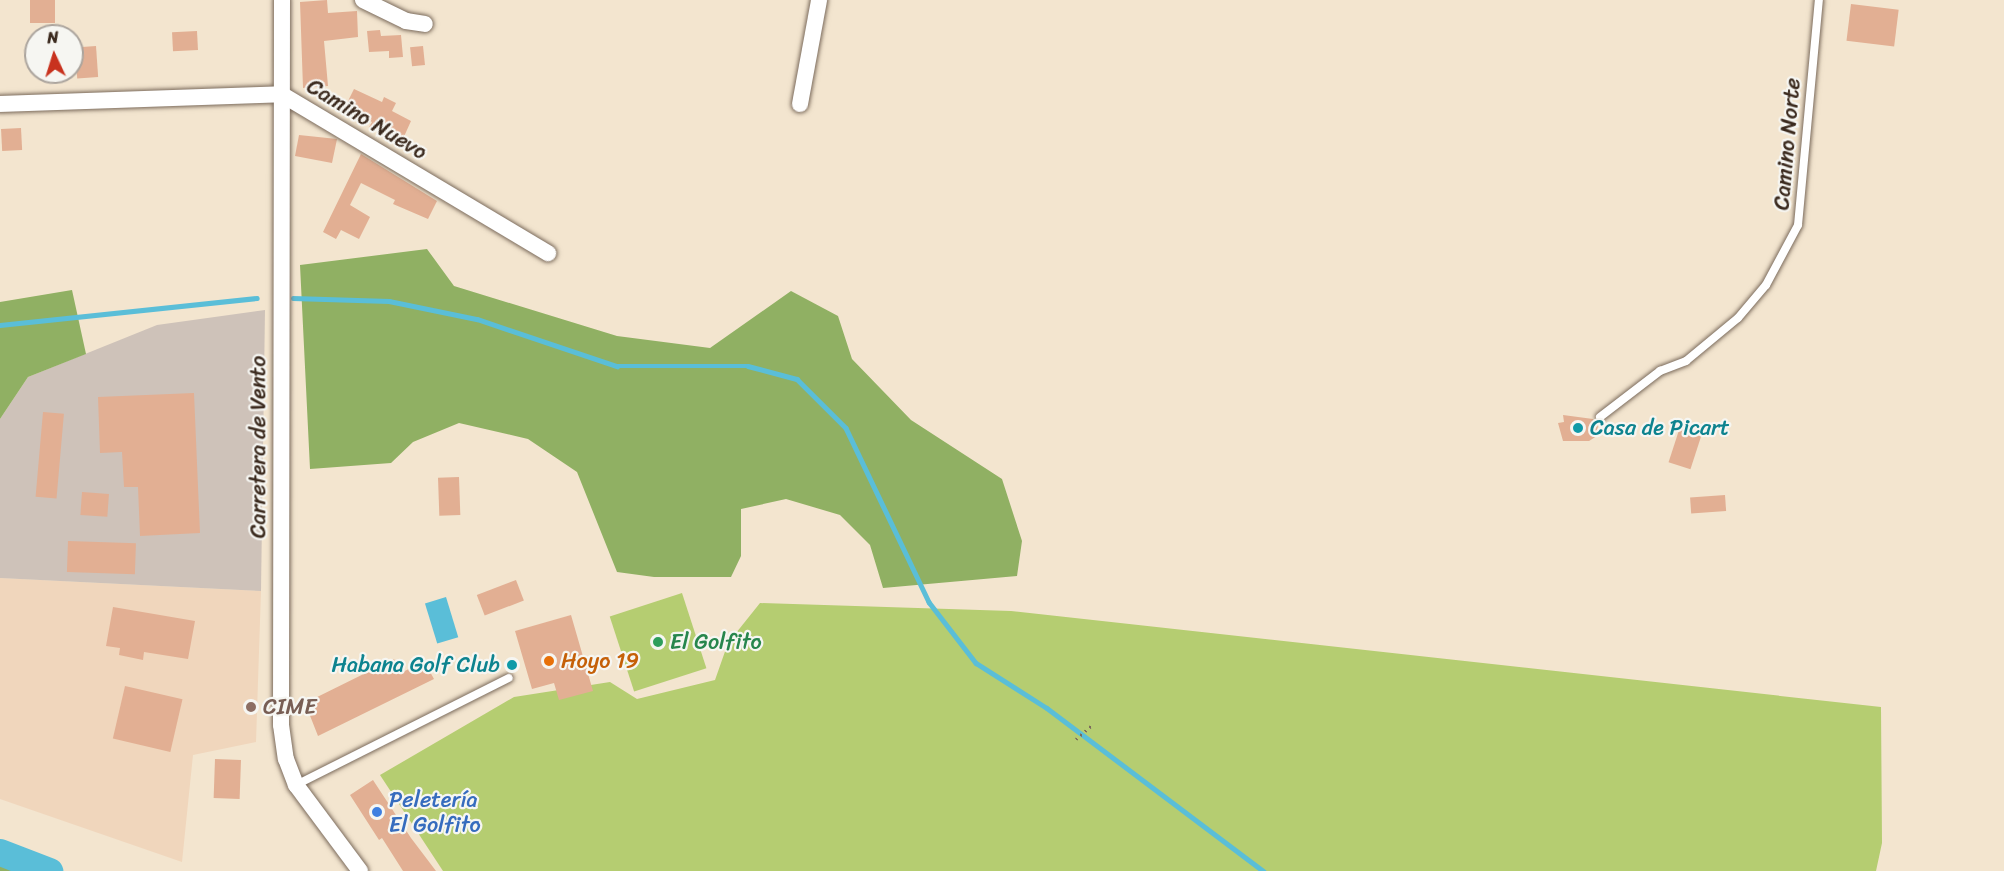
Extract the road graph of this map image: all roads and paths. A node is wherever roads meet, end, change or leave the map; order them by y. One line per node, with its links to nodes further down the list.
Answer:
1 (282, 0): 6 (street, Carretera de Vento)
2 (363, 0): 5 (street)
3 (819, 0): 8 (street)
4 (1819, 0): 10 (lane, Camino Norte)
5 (425, 24)
6 (280, 94): 7 (street, Camino Nuevo); 9 (street, Camino Nuevo); 14 (street, Carretera de Vento)
7 (0, 104)
8 (800, 104)
9 (548, 253)
10 (1600, 417)
11 (508, 678): 14 (lane)
12 (1093, 724): 13 (path)
13 (1076, 739)
14 (296, 785): 15 (street, Carretera de Vento)
15 (360, 871)

